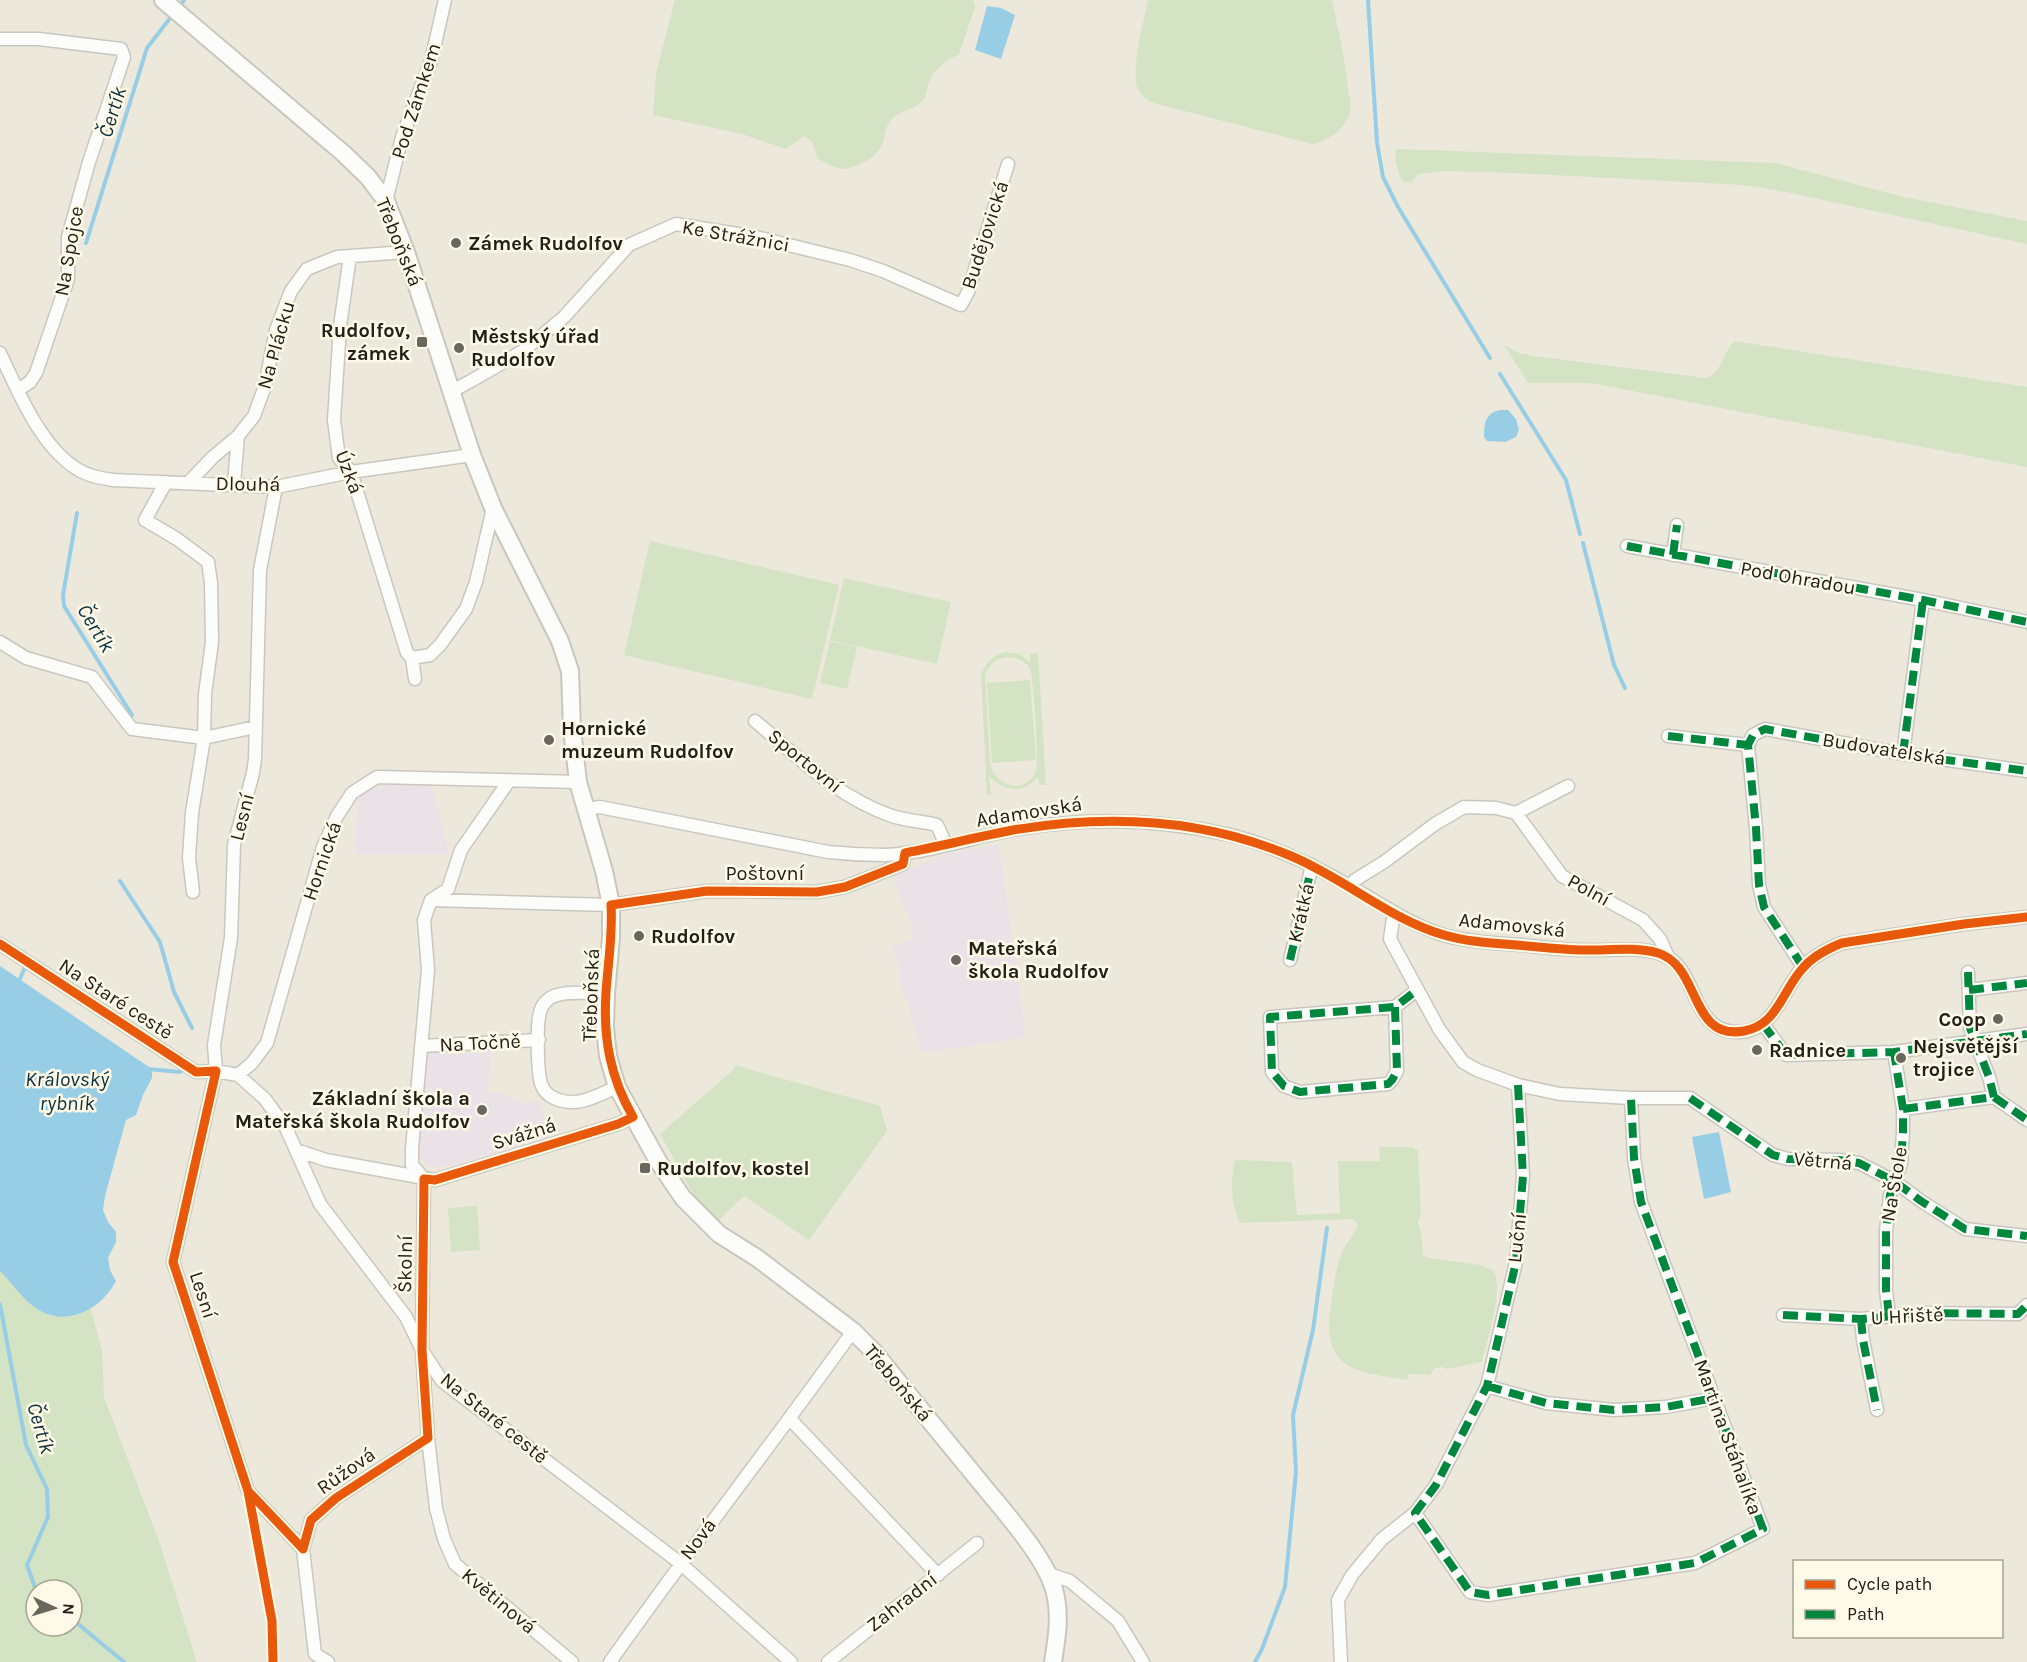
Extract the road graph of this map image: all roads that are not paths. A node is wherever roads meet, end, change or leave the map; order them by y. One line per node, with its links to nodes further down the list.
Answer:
1 (444, 0): 5 (street, Pod Zámkem)
2 (164, 1): 5 (main road, Třeboňská)
3 (0, 39): 10 (street, Na Spojce)
4 (1008, 164): 8 (street, Budějovická)
5 (386, 201): 6 (main road, Třeboňská)
6 (406, 252): 7 (street, Na Plácku); 11 (main road, Třeboňská)
7 (350, 256): 12 (street, Na Plácku); 14 (street, Úzká)
8 (961, 305): 11 (street, Ke Strážnici)
9 (0, 353): 10 (street, Dlouhá)
10 (18, 390): 15 (street, Dlouhá)
11 (452, 390): 13 (main road, Třeboňská)
12 (238, 436): 16 (street, Na Plácku); 17 (street)
13 (472, 455): 14 (street, Dlouhá); 19 (main road, Třeboňská)
14 (351, 472): 18 (street, Dlouhá); 26 (street, Úzká)
15 (166, 482): 16 (street, Dlouhá); 31 (street)
16 (188, 483): 17 (street, Dlouhá)
17 (234, 484): 18 (street, Dlouhá)
18 (276, 487): 29 (street, Lesní)
19 (493, 508): 26 (street); 36 (main road, Třeboňská)
20 (1677, 525): 22 (street)
21 (1627, 546): 22 (street, Pod Ohradou)
22 (1673, 555): 23 (street, Pod Ohradou)
23 (1923, 600): 24 (street, Pod Ohradou); 33 (street)
24 (2027, 622)
25 (0, 642): 31 (street)
26 (412, 658): 27 (street, Úzká)
27 (415, 679)
28 (755, 721): 40 (street, Sportovní)
29 (255, 727): 31 (street); 65 (street, Lesní)
30 (1668, 736): 32 (street)
31 (204, 738): 44 (street)
32 (1748, 745): 33 (street, Budovatelská); 52 (street)
33 (1904, 754): 34 (street, Budovatelská)
34 (2027, 771)
35 (509, 781): 36 (street, Hornická); 45 (street); 66 (street, Hornická)
36 (578, 782): 38 (main road, Třeboňská)
37 (1568, 786): 39 (street)
38 (585, 808): 41 (street, Adamovská); 46 (main road, Třeboňská)
39 (1516, 813): 43 (street); 50 (street, Polní)
40 (946, 845): 41 (street, Adamovská); 42 (street, Adamovská)
41 (904, 858): 46 (street, Poštovní)
42 (1312, 865): 43 (street, Adamovská); 51 (street, Krátká)
43 (1350, 886): 47 (street, Adamovská)
44 (193, 892)
45 (431, 900): 46 (street, Poštovní); 63 (street, Školní)
46 (611, 905): 57 (main road, Třeboňská)
47 (1394, 912): 50 (street, Adamovská); 55 (street)
48 (2027, 917): 52 (street)
49 (0, 944): 65 (street, Na Staré cestě)
50 (1668, 957): 59 (street)
51 (1290, 960)
52 (1803, 967): 59 (street)
53 (1968, 972): 56 (street)
54 (2027, 982): 56 (street)
55 (1417, 990): 58 (street); 67 (street)
56 (1969, 990): 62 (street)
57 (606, 994): 61 (street, Na Točně); 68 (main road, Třeboňská)
58 (1395, 1007): 58 (street)
59 (1763, 1024): 64 (street)
60 (2027, 1034): 62 (street)
61 (539, 1040): 63 (street, Na Točně); 68 (street, Na Točně)
62 (1975, 1042): 64 (street); 69 (street)
63 (421, 1046): 75 (street, Školní)
64 (1894, 1052): 71 (street, Na Štole)
65 (216, 1071): 66 (street, Na Staré cestě); 91 (street, Lesní)
66 (238, 1075): 74 (street, Na Staré cestě)
67 (1518, 1085): 70 (street); 84 (street, Luční)
68 (617, 1087): 72 (main road, Třeboňská)
69 (1994, 1097): 71 (street); 73 (street)
70 (1631, 1098): 76 (street, Větrná); 85 (street, Martina Stáhalíka)
71 (1903, 1109): 76 (street, Na Štole)
72 (633, 1117): 75 (street, Svážná); 82 (main road, Třeboňská)
73 (2027, 1120)
74 (296, 1150): 75 (street, Svážná); 83 (street, Na Staré cestě)
75 (424, 1179): 83 (street, Školní)
76 (1894, 1180): 77 (street, Větrná); 80 (street, Na Štole)
77 (2027, 1236)
78 (2027, 1305): 80 (street, U Hřiště)
79 (1783, 1315): 81 (street, U Hřiště)
80 (1889, 1316): 81 (street, U Hřiště)
81 (1861, 1319): 86 (street)
82 (853, 1331): 87 (street, Nová); 93 (main road, Třeboňská)
83 (422, 1350): 88 (street, Květinová); 92 (street, Na Staré cestě)
84 (1487, 1386): 85 (street); 89 (street, Luční)
85 (1714, 1398): 89 (street, Martina Stáhalíka)
86 (1877, 1410)
87 (790, 1419): 92 (street, Nová); 94 (street)
88 (428, 1438): 91 (street, Růžová); 96 (street, Květinová)
89 (1415, 1513): 102 (street, Luční)
90 (976, 1543): 94 (street, Zahradní)
91 (303, 1549): 95 (street)
92 (680, 1563): 97 (street, Nová); 98 (street, Na Staré cestě)
93 (1048, 1574): 100 (main road, Třeboňská); 101 (street)
94 (938, 1575): 99 (street, Zahradní)
95 (328, 1662)
96 (572, 1662)
97 (610, 1662)
98 (792, 1662)
99 (828, 1662)
100 (1053, 1662)
101 (1143, 1662)
102 (1341, 1662)

